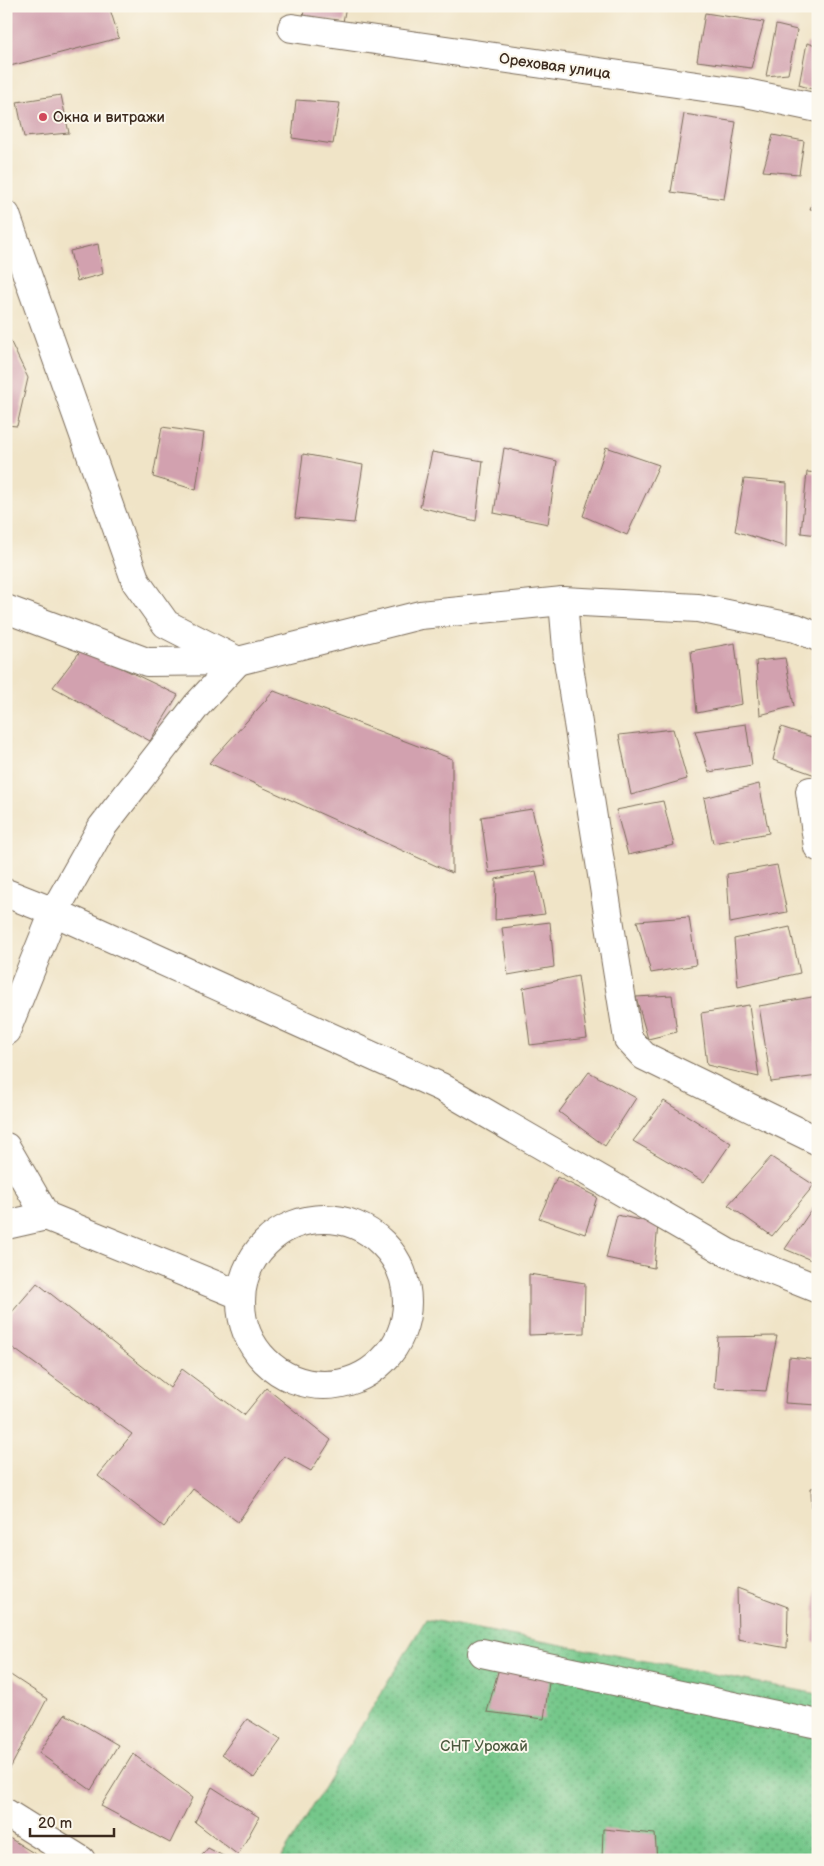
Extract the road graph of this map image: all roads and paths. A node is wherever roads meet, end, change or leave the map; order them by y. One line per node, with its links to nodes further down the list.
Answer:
1 (292, 28): 2 (street, Ореховая улица)
2 (818, 108)
3 (6, 215): 7 (street)
4 (563, 601): 6 (street); 7 (street); 13 (street)
5 (6, 609): 7 (street)
6 (818, 636)
7 (238, 660): 11 (street)
8 (810, 791): 9 (street)
9 (818, 847)
10 (6, 893): 11 (street)
11 (54, 912): 12 (street); 17 (street)
12 (6, 1031)
13 (818, 1141)
14 (6, 1147): 15 (street)
15 (46, 1216): 16 (street); 18 (street)
16 (6, 1226)
17 (818, 1289)
18 (240, 1295): 18 (street)
19 (482, 1653): 20 (street)
20 (818, 1724)
21 (6, 1813): 22 (street)
22 (81, 1860)

